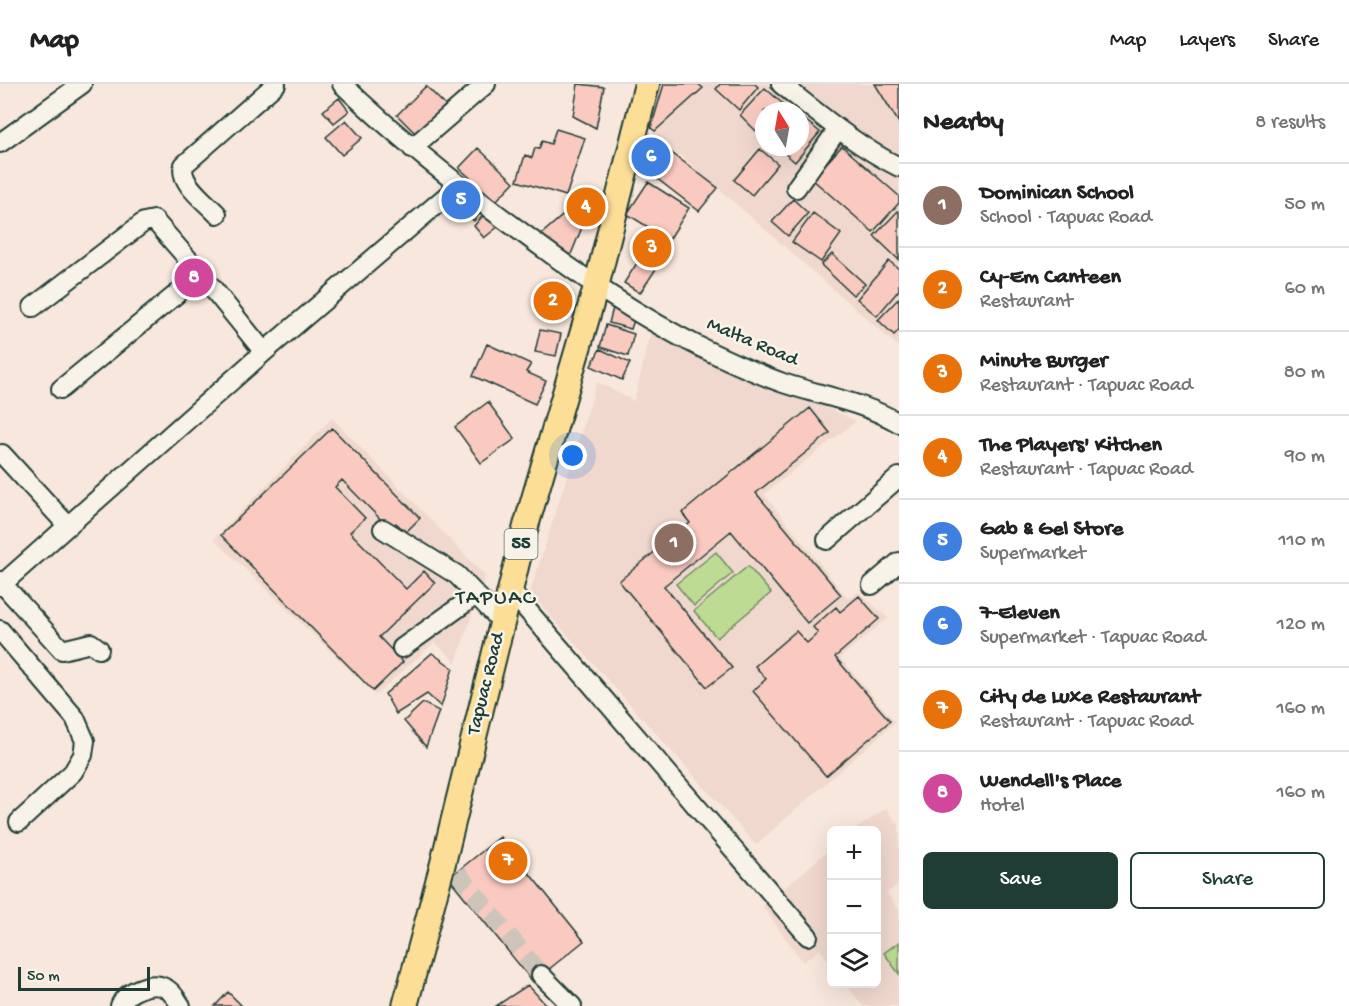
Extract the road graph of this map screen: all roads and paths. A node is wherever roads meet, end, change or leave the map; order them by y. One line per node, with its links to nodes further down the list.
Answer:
1 (82, 84): 8 (street)
2 (276, 84): 13 (street)
3 (342, 84): 9 (street, Malta Road)
4 (486, 84): 9 (street)
5 (647, 84): 15 (main road, Tapuac Road / 55)
6 (781, 84): 7 (street)
7 (838, 129): 10 (street); 12 (street)
8 (0, 143)
9 (412, 148): 11 (street, Malta Road)
10 (899, 167)
11 (458, 186): 15 (street, Malta Road); 17 (street)
12 (796, 188)
13 (217, 214)
14 (201, 274): 16 (street); 17 (street); 18 (street)
15 (596, 287): 19 (street, Malta Road); 28 (main road, Tapuac Road / 55)
16 (33, 307)
17 (264, 352): 22 (street)
18 (61, 389)
19 (899, 423)
20 (2, 454): 22 (street)
21 (899, 477): 24 (street)
22 (68, 526): 26 (street)
23 (383, 529): 29 (street)
24 (827, 540)
25 (899, 562): 27 (street)
26 (1, 584): 33 (street)
27 (872, 585)
28 (510, 590): 30 (main road, Tapuac Road / 55); 35 (street)
29 (476, 594): 30 (street); 32 (street)
30 (502, 622): 39 (main road, Tapuac Road / 55)
31 (0, 630): 34 (street)
32 (402, 648)
33 (99, 649)
34 (19, 822)
35 (808, 936)
36 (541, 975): 40 (street)
37 (120, 1006): 38 (street)
38 (181, 1006)
39 (405, 1006)
40 (572, 1006)

